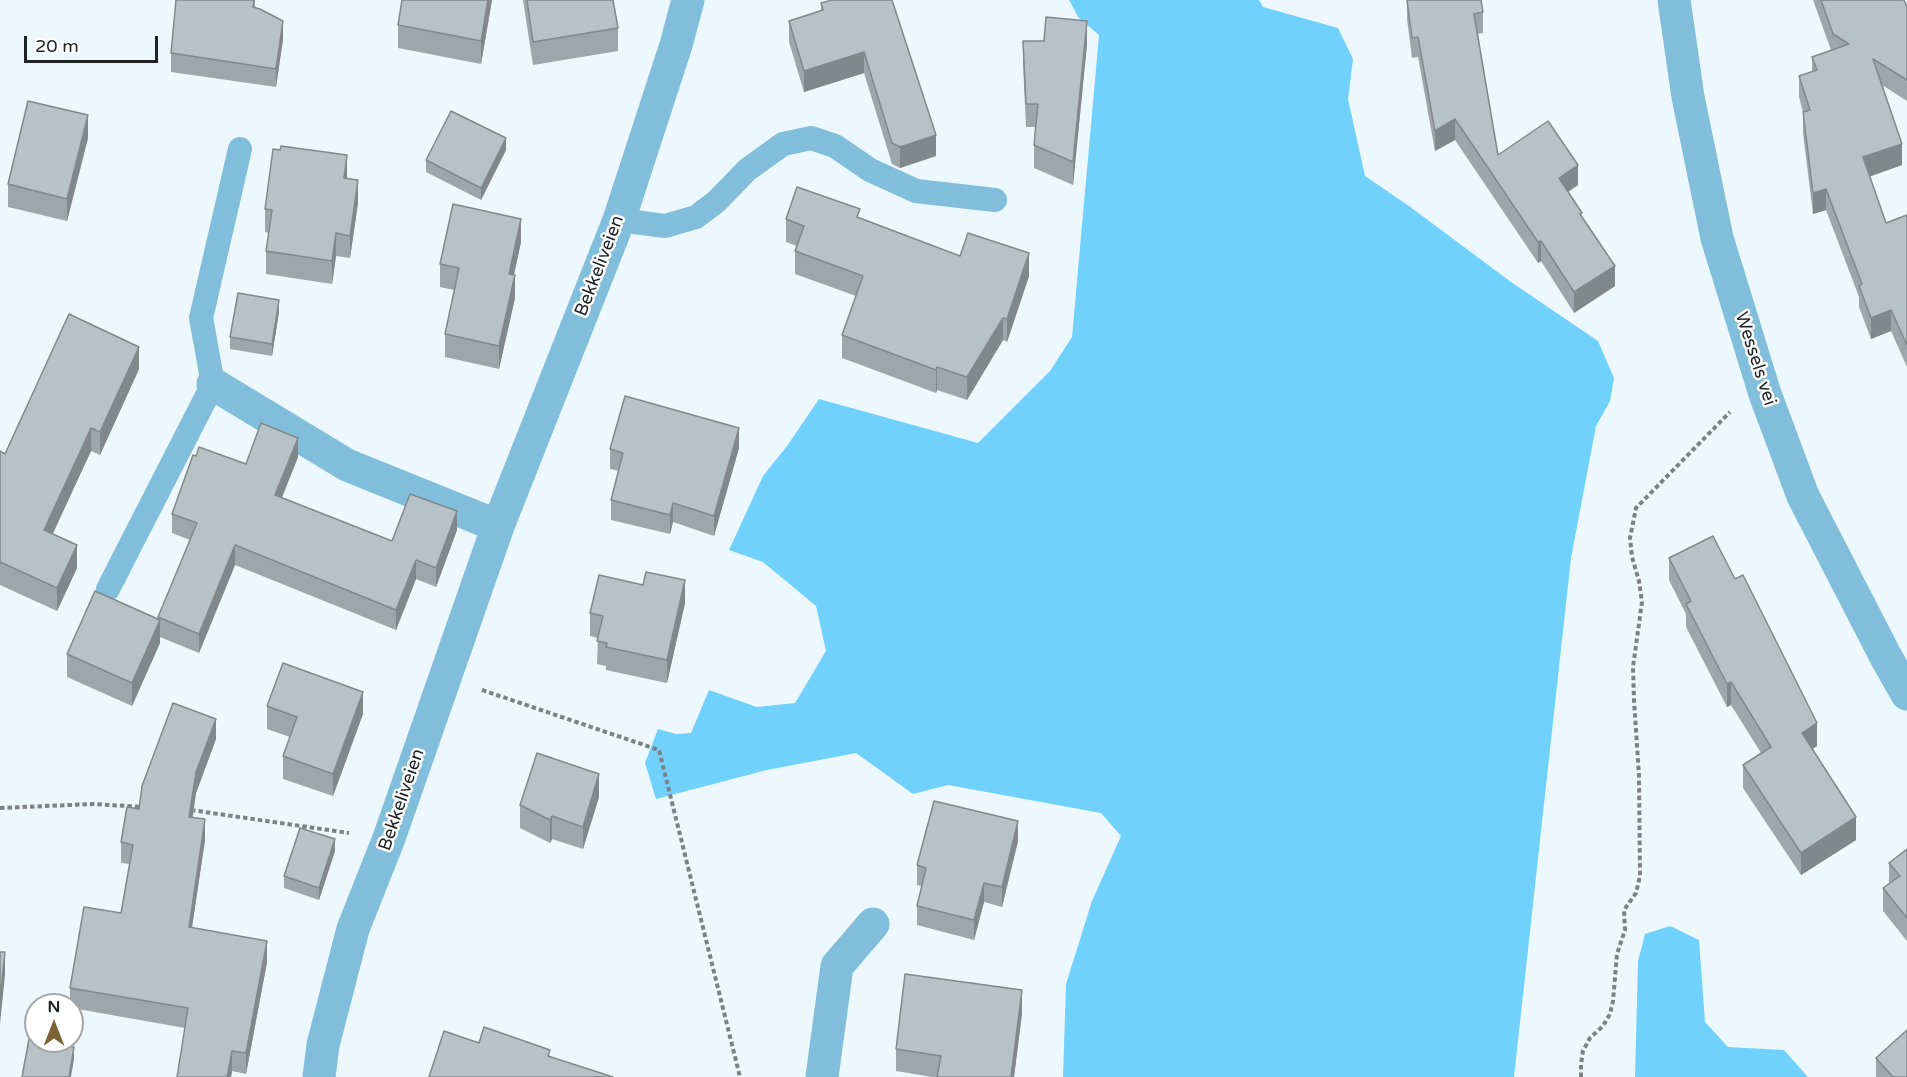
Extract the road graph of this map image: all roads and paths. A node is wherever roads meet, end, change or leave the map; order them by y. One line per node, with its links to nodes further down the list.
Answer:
1 (688, 0): 5 (street, Bekkeliveien)
2 (1674, 0): 7 (street, Wessels vei)
3 (240, 149): 6 (lane)
4 (995, 200): 5 (lane)
5 (619, 220): 8 (street, Bekkeliveien)
6 (213, 384): 8 (street); 9 (lane)
7 (1765, 394): 11 (street, Wessels vei); 20 (path)
8 (498, 526): 10 (street, Bekkeliveien)
9 (108, 589)
10 (444, 677): 15 (street, Bekkeliveien); 18 (path)
11 (1907, 694)
12 (148, 807): 13 (path)
13 (0, 808)
14 (181, 809): 15 (path)
15 (389, 838): 17 (street, Bekkeliveien)
16 (873, 924): 19 (street)
17 (318, 1077)
18 (740, 1077)
19 (822, 1077)
20 (1581, 1077)

